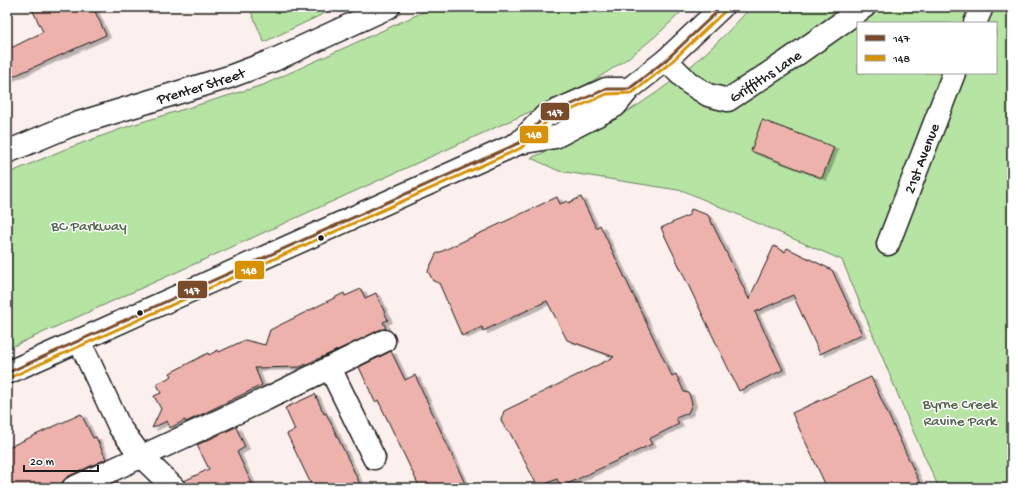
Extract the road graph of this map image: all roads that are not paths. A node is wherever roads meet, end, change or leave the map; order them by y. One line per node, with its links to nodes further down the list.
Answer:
1 (390, 7): 8 (street, Prenter Street)
2 (722, 7): 6 (street)
3 (864, 7): 6 (street, Griffiths Lane)
4 (982, 7): 5 (street)
5 (975, 22)
6 (666, 60): 10 (street)
7 (954, 74): 9 (street, 21st Avenue)
8 (7, 152)
9 (888, 244)
10 (79, 340): 13 (street); 14 (street)
11 (384, 341): 12 (street)
12 (330, 368): 14 (street); 15 (street)
13 (7, 373)
14 (141, 456): 16 (street); 17 (street)
15 (374, 458)
16 (73, 488)
17 (174, 488)

